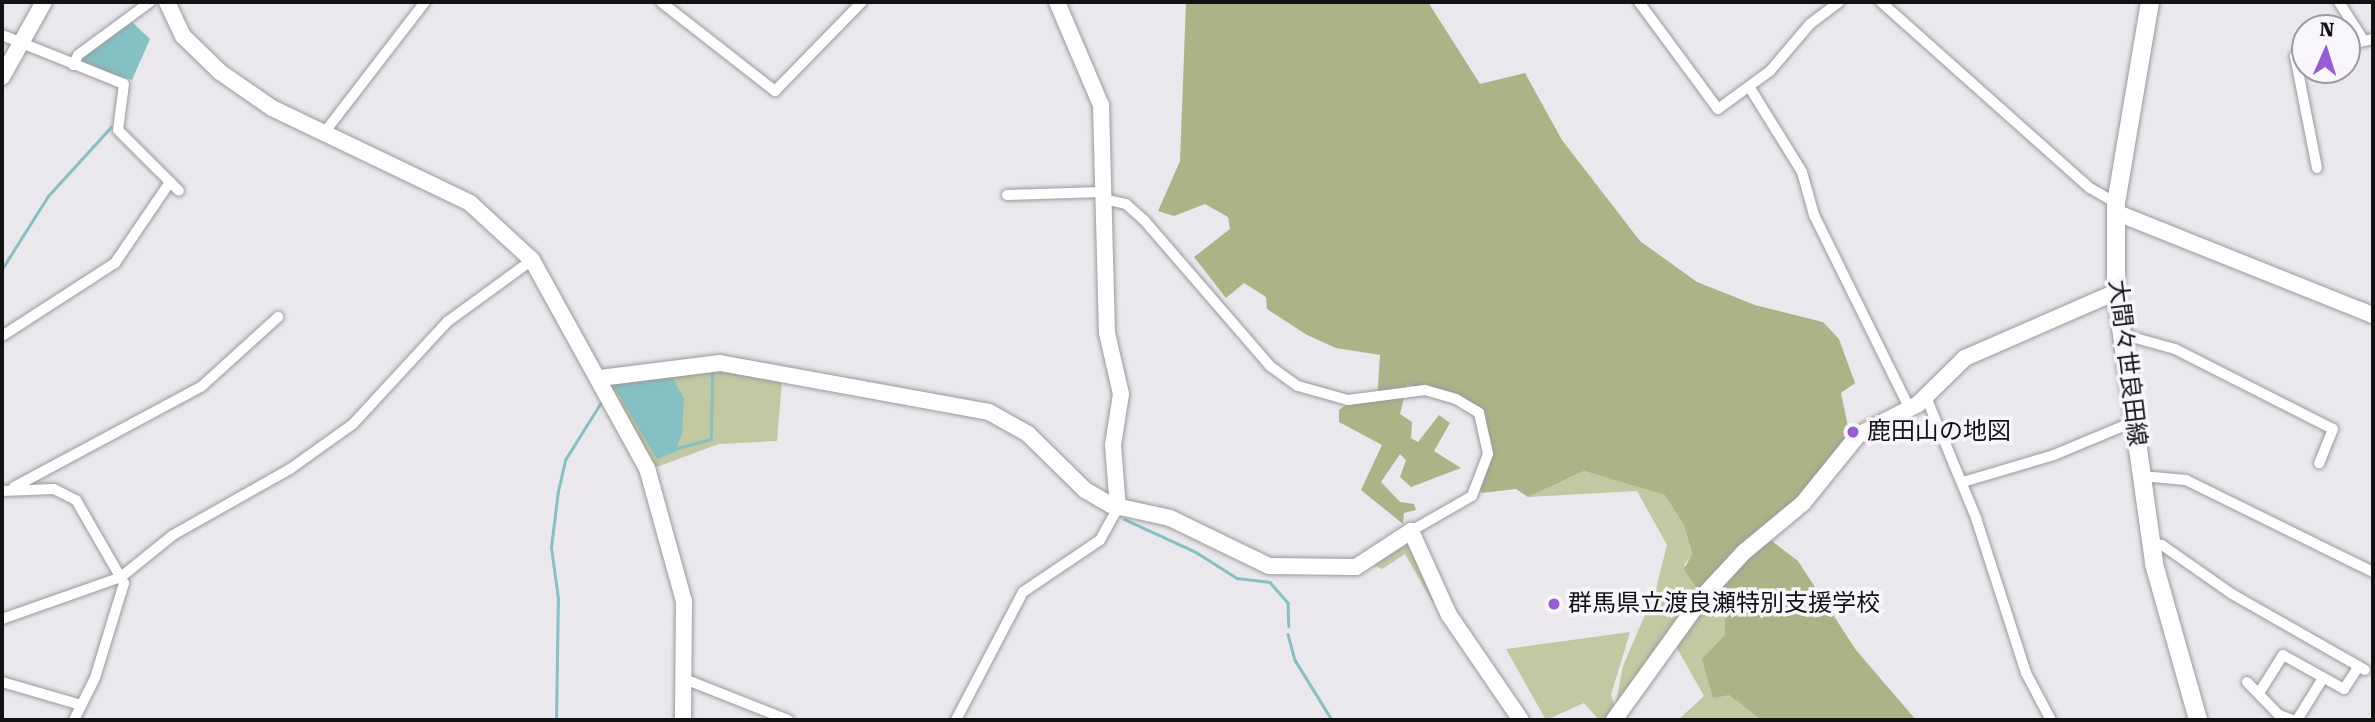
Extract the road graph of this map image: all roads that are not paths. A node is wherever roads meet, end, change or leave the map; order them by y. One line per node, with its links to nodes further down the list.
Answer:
1 (44, 2): 15 (street)
2 (150, 2): 16 (street)
3 (167, 2): 20 (street)
4 (425, 2): 20 (street)
5 (661, 2): 6 (street)
6 (862, 2)
7 (1057, 2): 25 (street)
8 (1639, 2): 19 (street)
9 (1839, 2): 19 (street)
10 (1881, 2): 26 (street)
11 (2150, 2): 26 (main road, 大間々世良田線)
12 (2339, 2): 14 (street)
13 (2, 35): 15 (street)
14 (2368, 40)
15 (19, 44): 16 (street); 17 (street)
16 (73, 65): 22 (street)
17 (2, 78)
18 (2302, 84): 21 (street)
19 (1750, 88): 35 (street)
20 (324, 133): 27 (street)
21 (2318, 168)
22 (170, 182): 23 (street); 32 (street)
23 (179, 191)
24 (1007, 195): 25 (street)
25 (1104, 196): 41 (street); 42 (street)
26 (2115, 208): 28 (main road, 大間々世良田線); 29 (street)
27 (532, 260): 33 (street); 45 (street)
28 (2116, 292): 31 (main road, 大間々世良田線); 34 (street)
29 (2373, 315)
30 (278, 317): 40 (street)
31 (2121, 334): 36 (main road, 大間々世良田線); 37 (street)
32 (2, 336)
33 (600, 378): 41 (street); 48 (street)
34 (1926, 397): 35 (street); 39 (street)
35 (1910, 409): 59 (street)
36 (2133, 422): 38 (main road, 大間々世良田線); 39 (street)
37 (2319, 463)
38 (2141, 475): 43 (main road, 大間々世良田線); 44 (street)
39 (1963, 482): 60 (street)
40 (7, 490): 45 (street)
41 (1118, 508): 42 (street); 57 (street)
42 (1411, 531): 58 (street)
43 (2150, 543): 47 (street); 61 (main road, 大間々世良田線)
44 (2373, 572)
45 (121, 577): 46 (street); 52 (street)
46 (2, 619)
47 (2323, 678): 51 (street); 62 (street)
48 (687, 680): 55 (street); 56 (street)
49 (2, 681): 52 (street)
50 (2247, 682): 51 (street)
51 (2259, 693): 53 (street)
52 (81, 705): 54 (street)
53 (2278, 718): 62 (street)
54 (74, 720)
55 (683, 720)
56 (788, 720)
57 (956, 720)
58 (1521, 720)
59 (1615, 720)
60 (2052, 720)
61 (2198, 720)
62 (2295, 720)

